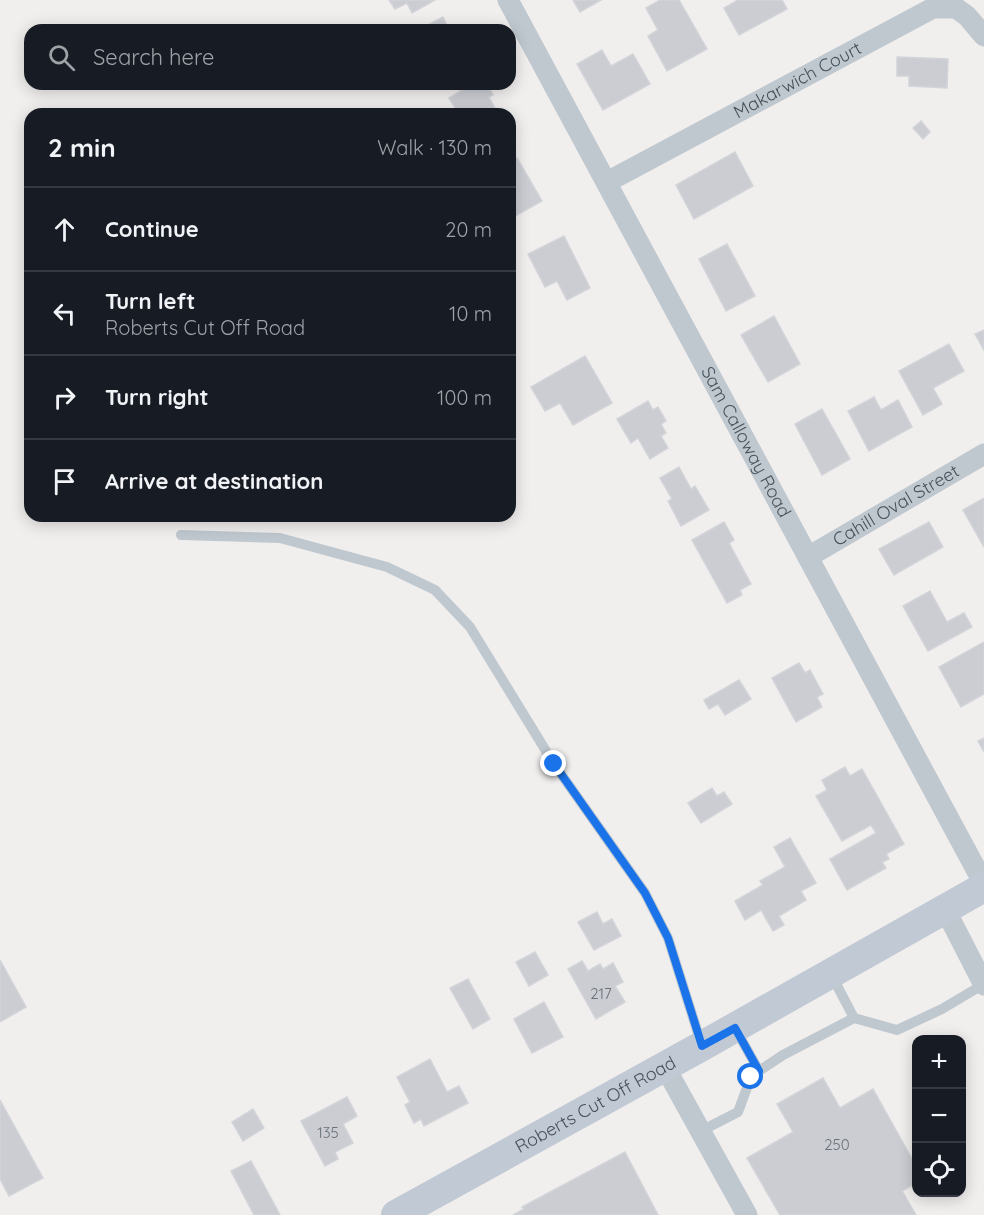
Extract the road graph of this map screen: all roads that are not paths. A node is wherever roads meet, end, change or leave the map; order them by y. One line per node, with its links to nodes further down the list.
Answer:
1 (508, 0): 3 (street, Sam Calloway Road)
2 (984, 36): 3 (street, Makarwich Court)
3 (607, 182): 6 (street, Sam Calloway Road)
4 (984, 454): 6 (street, Cahill Oval Street)
5 (181, 535): 13 (lane)
6 (808, 557): 7 (street, Sam Calloway Road)
7 (984, 886): 8 (street, Roberts Cut Off Road)
8 (945, 909): 9 (street, Roberts Cut Off Road); 10 (street)
9 (831, 974): 11 (lane); 12 (street, Roberts Cut Off Road)
10 (984, 985): 11 (lane)
11 (854, 1018): 15 (lane)
12 (735, 1028): 13 (street, Roberts Cut Off Road); 15 (lane)
13 (702, 1046): 14 (street, Roberts Cut Off Road)
14 (665, 1067): 16 (street); 17 (street, Roberts Cut Off Road)
15 (759, 1071): 16 (lane)
16 (700, 1131): 18 (street)
17 (396, 1215)
18 (747, 1215)

